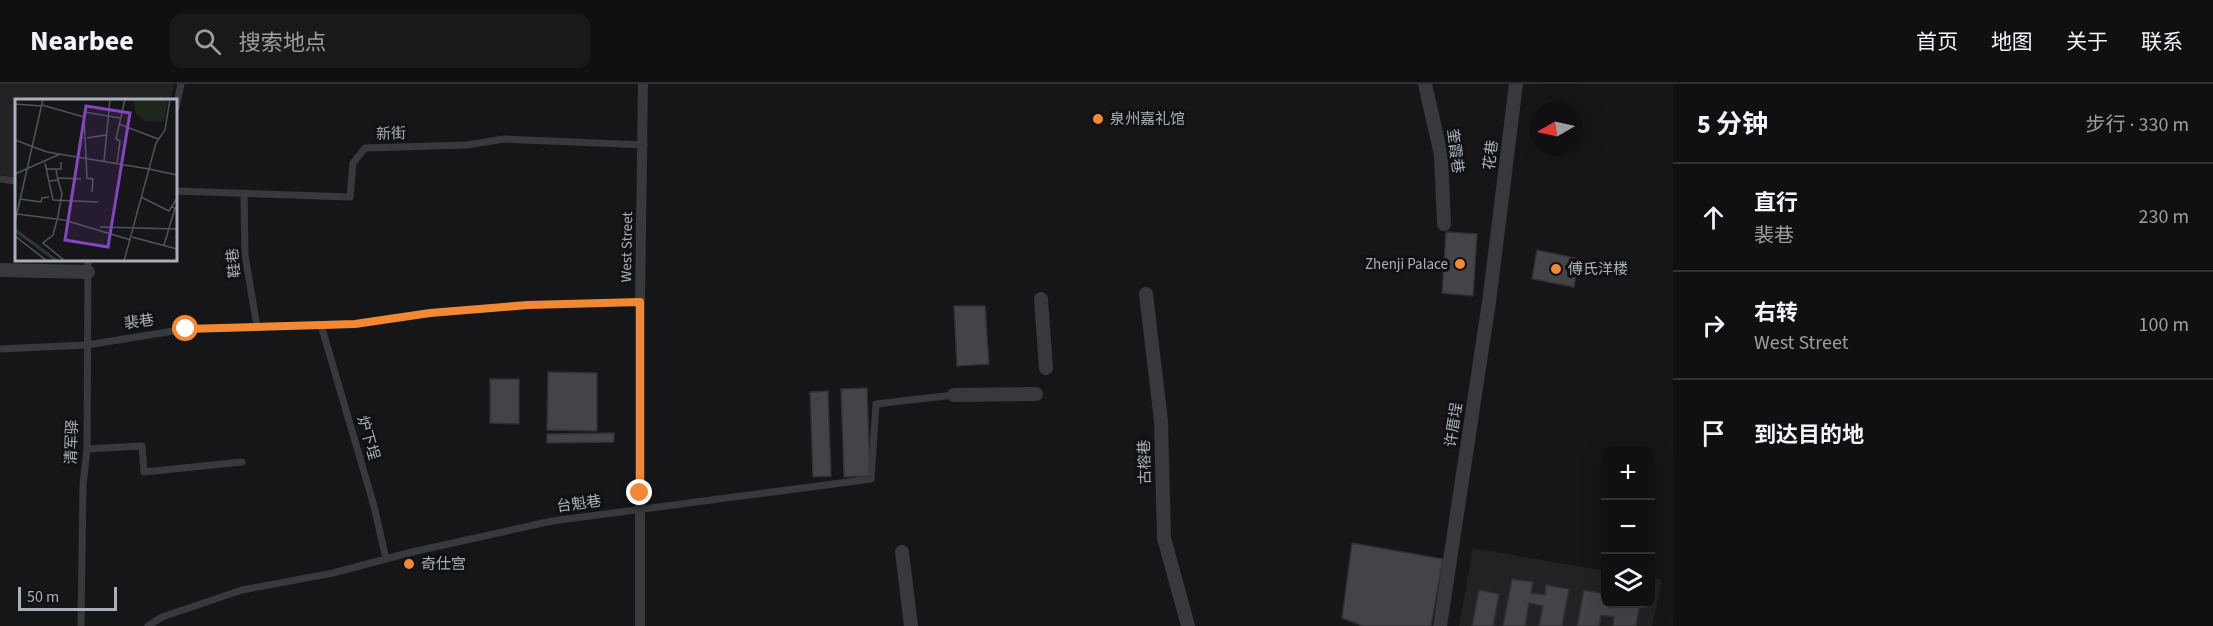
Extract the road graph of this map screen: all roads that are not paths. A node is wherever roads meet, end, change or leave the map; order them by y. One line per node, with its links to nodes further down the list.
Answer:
1 (181, 84): 5 (lane)
2 (643, 84): 6 (street, West Street)
3 (1425, 84): 11 (street, 奎霞巷)
4 (1516, 84): 12 (street, 花巷)
5 (177, 103)
6 (644, 145): 10 (lane, 新街); 17 (street, West Street)
7 (0, 180): 8 (lane)
8 (15, 181)
9 (177, 191): 10 (lane, 新街)
10 (244, 194): 19 (lane, 鞋巷)
11 (1444, 224)
12 (1498, 229): 35 (street, 许厝埕)
13 (88, 266): 14 (street); 20 (lane, 清军驿)
14 (0, 270)
15 (1146, 294): 34 (street, 古榕巷)
16 (1041, 299): 22 (street)
17 (640, 302): 18 (lane, 裴巷); 27 (street, West Street)
18 (321, 325): 19 (lane, 裴巷); 29 (lane, 炉下埕)
19 (257, 327): 20 (lane, 裴巷)
20 (87, 345): 21 (lane, 裴巷); 25 (lane, 清军驿)
21 (0, 349)
22 (1046, 368)
23 (1036, 394): 24 (street)
24 (954, 395): 27 (lane, 台魁巷)
25 (87, 449): 26 (lane); 30 (lane, 清军驿)
26 (242, 462)
27 (640, 510): 29 (lane, 台魁巷); 32 (street, West Street)
28 (902, 552): 33 (street)
29 (386, 559): 31 (lane, 台魁巷)
30 (81, 626)
31 (148, 626)
32 (640, 626)
33 (911, 626)
34 (1188, 626)
35 (1440, 626)

